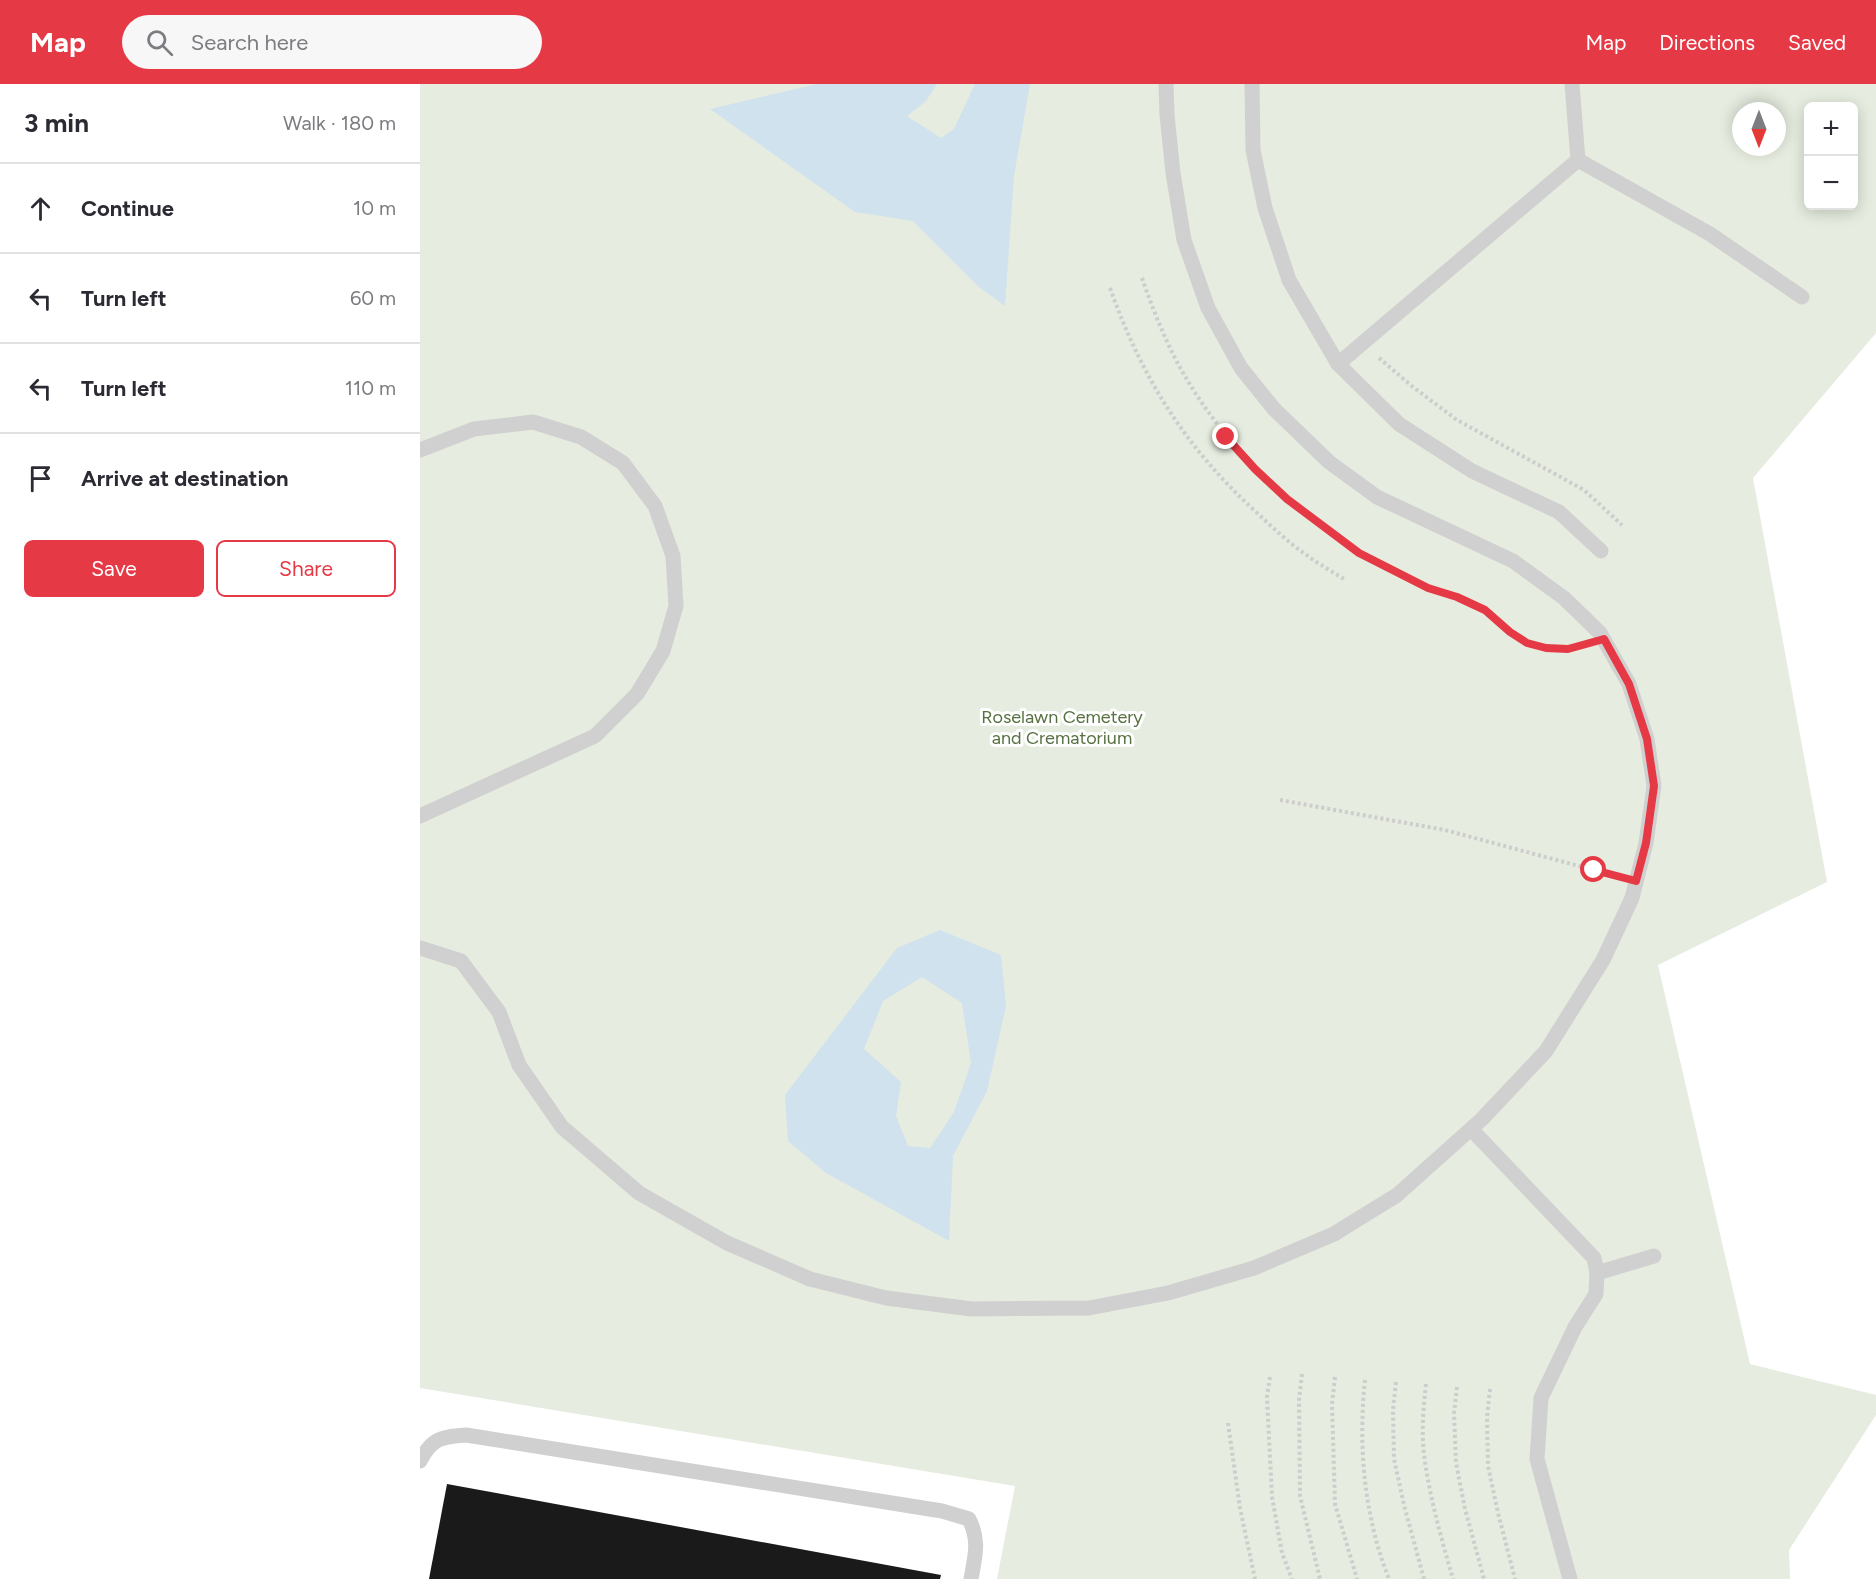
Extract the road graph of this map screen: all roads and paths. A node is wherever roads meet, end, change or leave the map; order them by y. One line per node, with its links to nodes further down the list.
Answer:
1 (1166, 84): 14 (lane)
2 (1252, 84): 9 (lane)
3 (1572, 84): 4 (lane)
4 (1578, 160): 7 (lane); 8 (lane)
5 (1142, 278): 14 (path)
6 (1110, 288): 13 (path)
7 (1802, 297)
8 (1362, 344): 9 (lane); 11 (path)
9 (1338, 364): 12 (lane)
10 (420, 450): 16 (lane)
11 (1622, 525)
12 (1601, 551)
13 (1344, 579)
14 (1604, 639): 17 (lane)
15 (1280, 800): 17 (path)
16 (420, 816)
17 (1636, 881): 19 (lane)
18 (420, 948): 19 (lane)
19 (1471, 1129): 21 (lane)
20 (1654, 1256): 21 (lane)
21 (1598, 1273): 42 (lane)
22 (1302, 1374): 35 (path)
23 (1270, 1377): 34 (path)
24 (1335, 1377): 36 (path)
25 (1365, 1380): 37 (path)
26 (1396, 1382): 38 (path)
27 (1426, 1384): 39 (path)
28 (1457, 1387): 40 (path)
29 (1490, 1389): 41 (path)
30 (1228, 1423): 33 (path)
31 (420, 1461): 32 (lane)
32 (971, 1579)
33 (1255, 1579)
34 (1292, 1579)
35 (1320, 1579)
36 (1357, 1579)
37 (1389, 1579)
38 (1424, 1579)
39 (1453, 1579)
40 (1484, 1579)
41 (1515, 1579)
42 (1570, 1579)

